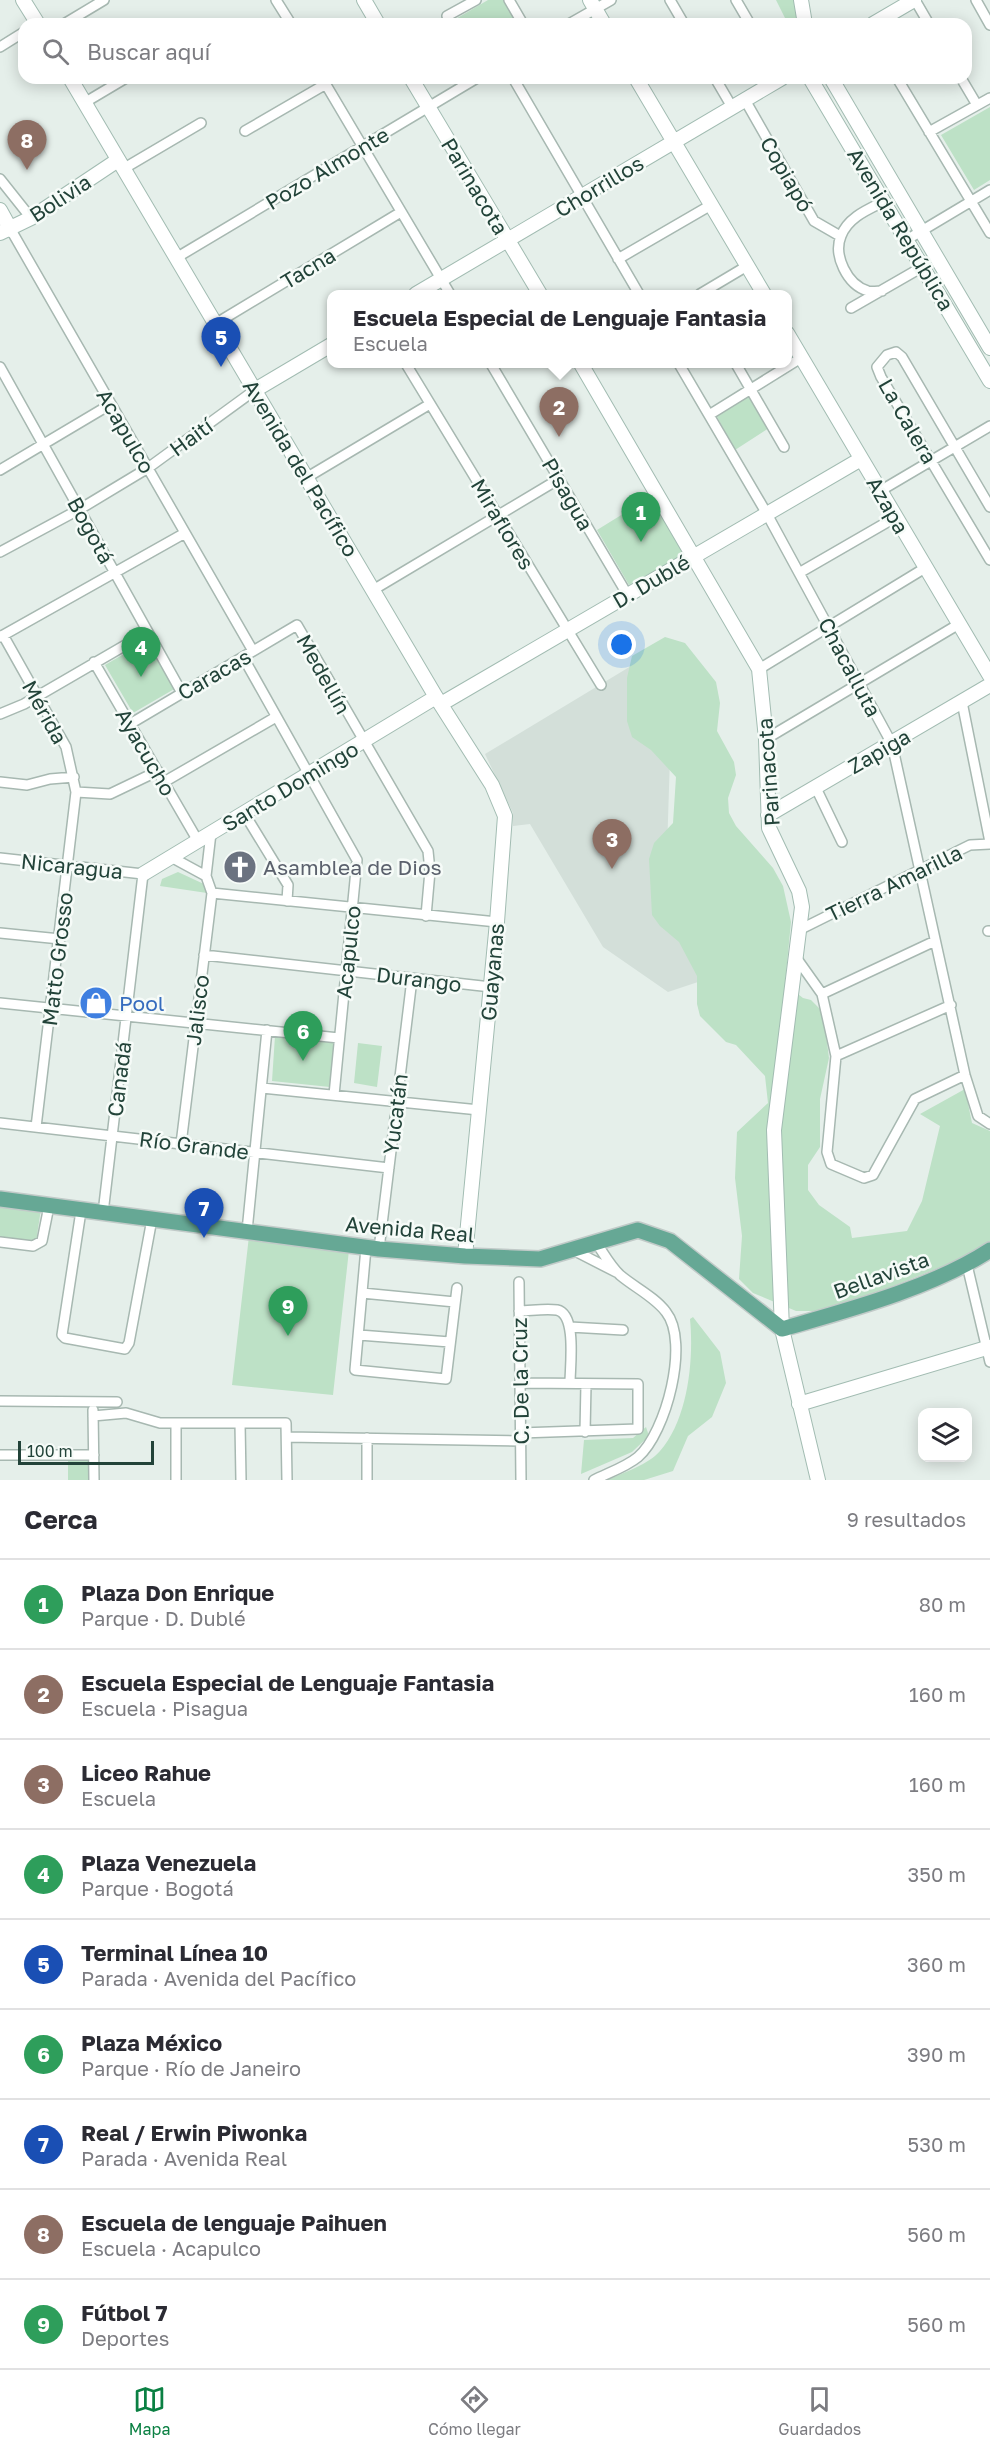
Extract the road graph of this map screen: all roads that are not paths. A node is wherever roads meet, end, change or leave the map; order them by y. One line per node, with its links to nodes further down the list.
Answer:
1 (23, 0): 15 (street)
2 (104, 0): 16 (street)
3 (276, 0): 17 (street)
4 (364, 0): 18 (street)
5 (476, 0): 14 (street)
6 (509, 0): 19 (street)
7 (611, 0): 13 (street)
8 (670, 0): 22 (street)
9 (736, 0): 23 (street)
10 (801, 0): 24 (street)
11 (915, 0): 25 (street); 26 (street)
12 (976, 0): 27 (street)
13 (593, 5): 20 (street); 21 (street)
14 (447, 16)
15 (34, 18)
16 (74, 18)
17 (285, 18)
18 (374, 18)
19 (519, 18)
20 (577, 18)
21 (601, 18)
22 (680, 18)
23 (746, 18)
24 (804, 18)
25 (884, 18)
26 (926, 18)
27 (990, 25)
28 (18, 36): 29 (street)
29 (0, 47)
30 (73, 84): 45 (street, Avenida del Pacífico)
31 (116, 84): 45 (street)
32 (319, 84): 50 (street)
33 (326, 84): 53 (street)
34 (414, 84): 48 (street, Parinacota)
35 (467, 84): 48 (street, Pozo Almonte)
36 (517, 84): 57 (street)
37 (640, 84): 52 (street)
38 (720, 84): 46 (street, Copiapó)
39 (771, 84): 46 (street, Chorrillos)
40 (814, 84): 58 (street, Avenida República)
41 (834, 84): 65 (street, Avenida República)
42 (901, 84): 51 (street)
43 (965, 84): 47 (street)
44 (990, 98): 47 (street)
45 (84, 103): 54 (street, Avenida del Pacífico)
46 (738, 104): 52 (street, Chorrillos); 67 (street, Copiapó)
47 (977, 105): 51 (street)
48 (428, 108): 53 (street, Pozo Almonte); 69 (street, Parinacota)
49 (201, 123): 54 (street)
50 (245, 131)
51 (929, 132): 59 (street)
52 (674, 142): 57 (street, Chorrillos); 60 (street)
53 (363, 147): 62 (street); 70 (street, Pozo Almonte)
54 (121, 164): 63 (street, Bolivia); 70 (street, Avenida del Pacífico)
55 (0, 179): 63 (street)
56 (990, 190): 59 (street)
57 (582, 196): 69 (street, Chorrillos); 71 (street)
58 (885, 201): 67 (street); 68 (street, Avenida República)
59 (971, 201): 65 (street); 66 (street)
60 (711, 205): 71 (street); 72 (street)
61 (0, 210): 64 (street, Acapulco)
62 (401, 212): 74 (street); 83 (street, Tacna)
63 (31, 218): 64 (street, Bolivia)
64 (5, 231): 102 (street, Acapulco)
65 (920, 231): 68 (street); 86 (street, Avenida República)
66 (990, 233)
67 (840, 237): 81 (street)
68 (908, 239): 73 (street, Avenida República)
69 (507, 240): 74 (street, Chorrillos); 77 (street, Parinacota)
70 (176, 258): 83 (street, Avenida del Pacífico)
71 (618, 259): 78 (street)
72 (747, 266): 79 (street); 80 (street)
73 (924, 266): 81 (street); 87 (street, Avenida República)
74 (441, 280): 75 (street, Chorrillos); 76 (street)
75 (423, 290)
76 (447, 290)
77 (538, 290)
78 (637, 290)
79 (707, 290)
80 (762, 290)
81 (882, 291): 82 (street)
82 (851, 308)
83 (215, 324): 101 (street, Avenida del Pacífico)
84 (792, 342): 88 (street, Azapa)
85 (327, 347): 101 (street)
86 (990, 348): 87 (street)
87 (976, 356): 97 (street, Avenida República)
88 (801, 358): 89 (street); 109 (street, Azapa)
89 (792, 364)
90 (0, 367): 98 (street, Bogotá)
91 (409, 368): 103 (street, Miraflores)
92 (494, 368): 114 (street, Pisagua)
93 (584, 368): 123 (street, Parinacota)
94 (682, 368): 104 (street, Chacalluta)
95 (739, 368): 100 (street)
96 (785, 368): 100 (street)
97 (990, 381)
98 (9, 384): 99 (street); 106 (street, Bogotá)
99 (0, 389)
100 (751, 389): 104 (street); 107 (street)
101 (255, 390): 111 (street, Haití); 113 (street, Avenida del Pacífico)
102 (111, 404): 106 (street); 111 (street, Acapulco)
103 (430, 404): 113 (street); 119 (street, Miraflores)
104 (709, 415): 118 (street, Chacalluta)
105 (990, 426): 108 (street)
106 (43, 444): 112 (street); 117 (street, Bogotá)
107 (784, 447)
108 (955, 447): 110 (street); 110 (street, La Calera); 116 (street, La Calera)
109 (861, 459): 115 (street, Azapa); 118 (street, D. Dublé)
110 (931, 461): 115 (street); 124 (street, La Calera)
111 (148, 468): 117 (street, Haití); 121 (street, Acapulco)
112 (0, 470)
113 (306, 478): 128 (street, Avenida del Pacífico)
114 (559, 479): 119 (street); 129 (street, Pisagua)
115 (880, 491): 120 (street, Azapa)
116 (990, 507)
117 (80, 509): 122 (street, Haití); 126 (street, Bogotá)
118 (767, 514): 123 (street, D. Dublé); 127 (street, Chacalluta)
119 (498, 516): 128 (street); 133 (street, Miraflores)
120 (896, 517): 125 (street, Azapa); 127 (street)
121 (185, 533): 126 (street); 136 (street, Acapulco)
122 (0, 552)
123 (695, 556): 129 (street, D. Dublé); 139 (street, Parinacota)
124 (990, 560)
125 (925, 568): 130 (street, Azapa); 132 (street)
126 (114, 572): 134 (street, Bogotá); 135 (street)
127 (799, 573): 132 (street, Chacalluta)
128 (373, 590): 146 (street, Avenida del Pacífico)
129 (627, 594): 133 (street, D. Dublé)
130 (959, 624): 140 (street, Azapa); 141 (street)
131 (297, 625): 136 (street, Caracas); 152 (street, Medellín)
132 (828, 627): 139 (street); 141 (street, Chacalluta)
133 (567, 630): 142 (street, Miraflores); 146 (street, D. Dublé)
134 (148, 632): 138 (street); 144 (street, Bogotá)
135 (2, 636): 145 (street, Mérida)
136 (253, 651): 137 (street, Caracas)
137 (243, 657): 144 (street, Caracas); 149 (street, Acapulco)
138 (94, 662): 145 (street); 150 (street, Ayacucho)
139 (759, 669): 151 (street, Parinacota)
140 (990, 676)
141 (859, 684): 151 (street); 153 (street, Chacalluta)
142 (601, 685)
143 (990, 685): 147 (street, Zapiga)
144 (182, 693): 150 (street, Caracas)
145 (37, 696): 148 (street); 156 (street, Mérida)
146 (438, 700): 152 (street, Santo Domingo); 178 (street, Guayanas)
147 (962, 702): 153 (street, Zapiga); 161 (street)
148 (0, 714)
149 (276, 717): 155 (street, Acapulco); 158 (street)
150 (130, 724): 154 (street, Ayacucho)
151 (766, 739): 163 (street, Parinacota)
152 (363, 742): 155 (street, Santo Domingo); 177 (street, Medellín)
153 (892, 744): 159 (street, Zapiga); 171 (street, Chacalluta)
154 (158, 771): 158 (street, Ayacucho); 160 (street)
155 (308, 775): 162 (street, Santo Domingo); 176 (street, Acapulco)
156 (74, 777): 157 (street); 160 (street, Mérida)
157 (0, 782)
158 (164, 782): 165 (street, Ayacucho)
159 (816, 788): 163 (street, Zapiga); 166 (street)
160 (76, 792): 170 (street, Matto Grosso)
161 (987, 808): 167 (street)
162 (244, 813): 164 (street, Santo Domingo); 175 (street)
163 (768, 815): 179 (street, Parinacota)
164 (211, 833): 165 (street, Santo Domingo); 173 (street, Jalisco)
165 (198, 841): 168 (street, Santo Domingo)
166 (842, 842)
167 (990, 843): 171 (street, Tierra Amarilla)
168 (171, 857): 172 (street, Santo Domingo); 173 (street)
169 (0, 858): 170 (street, Nicaragua)
170 (68, 866): 172 (street, Nicaragua); 181 (street, Matto Grosso)
171 (921, 871): 179 (street, Tierra Amarilla); 182 (street, Chacalluta)
172 (143, 874): 192 (street, Canadá)
173 (206, 876): 174 (street, Jalisco)
174 (212, 893): 175 (street); 183 (street, Jalisco)
175 (287, 901): 176 (street)
176 (352, 908): 177 (street); 185 (street, Acapulco)
177 (426, 916): 178 (street)
178 (497, 922): 187 (street, Guayanas)
179 (799, 930): 184 (street, Parinacota)
180 (0, 933): 181 (street)
181 (60, 939): 191 (street, Matto Grosso)
182 (935, 941): 188 (street); 190 (street, Chacalluta)
183 (204, 955): 185 (street, Durango); 193 (street, Jalisco)
184 (795, 955): 188 (street); 229 (street, Parinacota)
185 (346, 970): 186 (street, Durango); 195 (street, Acapulco)
186 (412, 979): 187 (street, Durango); 200 (street, Yucatán)
187 (491, 987): 201 (street, Guayanas)
188 (822, 994): 196 (street)
189 (0, 1003): 191 (street)
190 (951, 1005): 196 (street); 197 (street, Chacalluta)
191 (51, 1008): 192 (street); 204 (street, Matto Grosso)
192 (126, 1016): 193 (street); 205 (street, Canadá)
193 (196, 1023): 194 (street); 206 (street, Jalisco)
194 (267, 1030): 195 (street); 198 (street)
195 (339, 1038): 199 (street, Acapulco)
196 (836, 1056): 197 (street)
197 (965, 1076): 203 (street, Chacalluta)
198 (262, 1088): 199 (street); 207 (street)
199 (334, 1095): 200 (street)
200 (397, 1102): 201 (street); 208 (street, Yucatán)
201 (479, 1110): 220 (street, Guayanas)
202 (0, 1123): 204 (street, Río Grande)
203 (990, 1124)
204 (36, 1127): 205 (street, Río Grande)
205 (112, 1136): 206 (street, Río Grande); 212 (street, Canadá)
206 (181, 1144): 207 (street, Río Grande)
207 (255, 1152): 208 (street, Río Grande); 214 (street)
208 (389, 1168): 217 (street, Yucatán)
209 (0, 1199): 210 (main road, Avenida Real)
210 (49, 1206): 211 (main road, Avenida Real); 216 (street)
211 (81, 1210): 212 (main road, Avenida Real); 213 (street)
212 (103, 1213): 213 (main road, Avenida Real)
213 (152, 1219): 214 (main road, Avenida Real)
214 (248, 1232): 217 (main road, Avenida Real)
215 (595, 1241): 218 (main road, Avenida Real); 222 (street); 229 (main road, Avenida Real)
216 (0, 1242)
217 (373, 1249): 220 (main road, Avenida Real); 225 (street, Yucatán)
218 (573, 1250): 220 (main road, Avenida Real); 222 (street)
219 (990, 1250): 221 (main road, Bellavista)
220 (465, 1256)
221 (966, 1265): 229 (main road, Bellavista); 233 (street)
222 (617, 1273): 256 (street)
223 (519, 1282): 227 (street, C. De la Cruz)
224 (457, 1288): 226 (street)
225 (362, 1293): 226 (street); 231 (street, Yucatán)
226 (455, 1302): 232 (street)
227 (519, 1311): 228 (street); 234 (street, C. De la Cruz)
228 (570, 1327): 230 (street); 235 (street)
229 (782, 1329): 240 (street, Parinacota)
230 (623, 1330)
231 (358, 1335): 232 (street); 232 (street, Yucatán)
232 (450, 1342)
233 (989, 1352): 240 (street)
234 (520, 1383): 235 (street); 246 (street, C. De la Cruz)
235 (570, 1383): 236 (street)
236 (586, 1384): 244 (street); 244 (street)
237 (0, 1401): 238 (street)
238 (93, 1402): 239 (street); 241 (street)
239 (117, 1402)
240 (800, 1404): 257 (street, Parinacota)
241 (93, 1416): 242 (street); 249 (street)
242 (176, 1423): 243 (street); 251 (street)
243 (240, 1423): 245 (street); 252 (street)
244 (585, 1432): 246 (street)
245 (287, 1437): 247 (street); 253 (street)
246 (520, 1437): 247 (street); 255 (street, C. De la Cruz)
247 (367, 1438): 254 (street)
248 (0, 1455): 249 (street)
249 (94, 1455): 250 (street)
250 (94, 1480)
251 (176, 1480)
252 (242, 1480)
253 (288, 1480)
254 (367, 1480)
255 (521, 1480)
256 (594, 1480)
257 (818, 1480)

